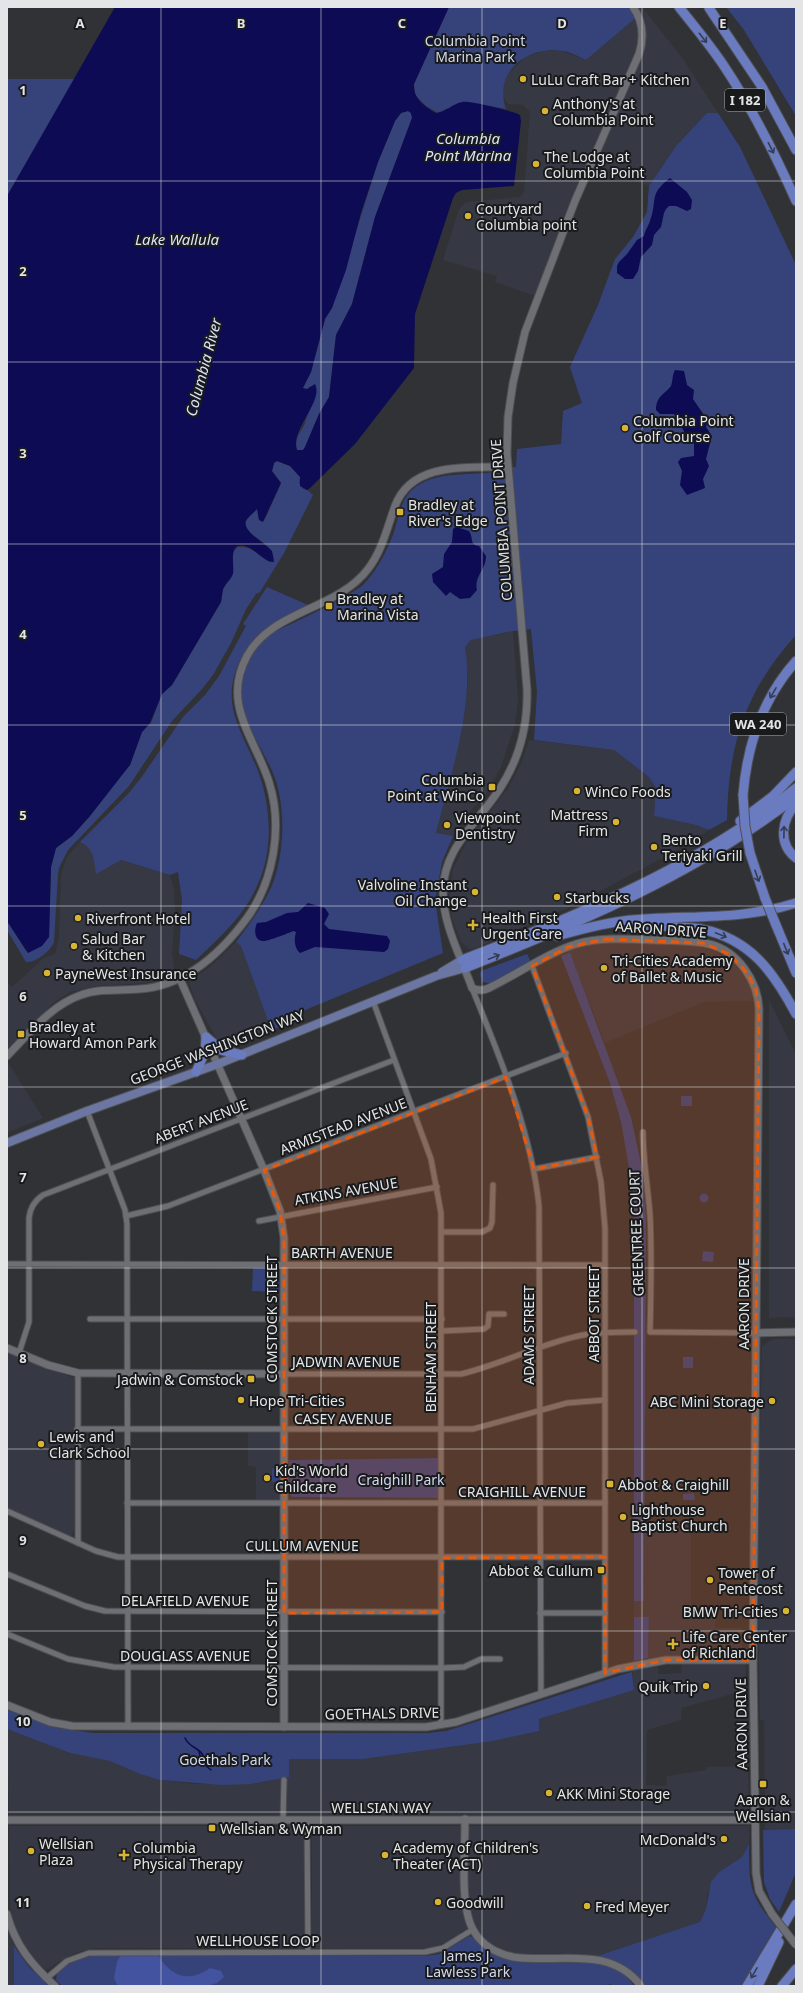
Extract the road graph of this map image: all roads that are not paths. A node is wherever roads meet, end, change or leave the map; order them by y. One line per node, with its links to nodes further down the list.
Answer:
1 (633, 7): 7 (street, COLUMBIA POINT DRIVE)
2 (679, 7): 6 (highway, I 182, one-way to 6)
3 (708, 8): 4 (highway); 5 (highway, I 182)
4 (796, 137)
5 (796, 150)
6 (796, 201)
7 (508, 466): 18 (street, COLUMBIA POINT DRIVE); 21 (street)
8 (796, 661): 20 (highway, WA 240, one-way to 20, bridge)
9 (796, 772): 14 (highway)
10 (796, 788): 14 (highway, GEORGE WASHINGTON WAY)
11 (796, 797): 17 (highway, GEORGE WASHINGTON WAY)
12 (796, 804): 13 (highway, one-way to 12)
13 (796, 858)
14 (668, 871): 18 (highway, GEORGE WASHINGTON WAY)
15 (796, 903): 16 (highway)
16 (600, 925): 17 (highway); 24 (highway, one-way to 24)
17 (523, 945): 18 (highway, GEORGE WASHINGTON WAY, one-way to 17)
18 (464, 964): 22 (street); 23 (main road, GEORGE WASHINGTON WAY)
19 (532, 966): 22 (street, AARON DRIVE); 26 (street, ABBOT STREET); 64 (street, AARON DRIVE)
20 (796, 973)
21 (180, 979): 25 (street, COMSTOCK STREET); 28 (street)
22 (472, 988): 32 (street, ADAMS STREET)
23 (373, 1001): 27 (main road, GEORGE WASHINGTON WAY); 29 (street, BENHAM STREET)
24 (796, 1014)
25 (206, 1037): 27 (highway); 30 (street, COMSTOCK STREET); 31 (highway)
26 (566, 1053): 32 (street, ARMISTEAD AVENUE); 38 (street, ABBOT STREET)
27 (242, 1055): 30 (main road, GEORGE WASHINGTON WAY)
28 (7, 1056)
29 (394, 1060): 34 (street, BENHAM STREET); 35 (street, ABERT AVENUE)
30 (218, 1064): 31 (main road, GEORGE WASHINGTON WAY); 35 (street, COMSTOCK STREET)
31 (196, 1072): 33 (main road, GEORGE WASHINGTON WAY)
32 (506, 1077): 34 (street, ARMISTEAD AVENUE); 40 (street, ADAMS STREET)
33 (87, 1111): 37 (main road, GEORGE WASHINGTON WAY); 39 (street)
34 (414, 1111): 41 (street, ARMISTEAD AVENUE); 43 (street, BENHAM STREET)
35 (242, 1118): 39 (street, ABERT AVENUE); 41 (street, COMSTOCK STREET)
36 (643, 1132): 64 (street, GREENTREE COURT)
37 (7, 1143)
38 (597, 1157): 40 (street); 54 (street, ABBOT STREET)
39 (110, 1169): 44 (street); 49 (street, ABERT AVENUE)
40 (534, 1169): 53 (street, ADAMS STREET)
41 (264, 1170): 44 (street, ARMISTEAD AVENUE); 45 (street, COMSTOCK STREET)
42 (492, 1185): 47 (street)
43 (437, 1187): 45 (street, ATKINS AVENUE); 47 (street, BENHAM STREET)
44 (126, 1216): 50 (street)
45 (281, 1216): 46 (street, ATKINS AVENUE); 51 (street, COMSTOCK STREET)
46 (259, 1221)
47 (442, 1232): 52 (street, BENHAM STREET)
48 (7, 1264): 49 (street, BARTH AVENUE)
49 (29, 1264): 50 (street, BARTH AVENUE); 67 (street)
50 (127, 1264): 51 (street, BARTH AVENUE); 57 (street)
51 (284, 1264): 52 (street, BARTH AVENUE); 59 (street, COMSTOCK STREET)
52 (442, 1264): 53 (street, BARTH AVENUE); 58 (street, BENHAM STREET)
53 (540, 1265): 54 (street, BARTH AVENUE); 66 (street, ADAMS STREET)
54 (605, 1265): 61 (street, ABBOT STREET)
55 (504, 1314): 60 (street)
56 (90, 1319): 57 (street)
57 (127, 1319): 59 (street); 69 (street)
58 (442, 1319): 59 (street); 60 (street, BENHAM STREET)
59 (284, 1320): 70 (street, COMSTOCK STREET)
60 (442, 1331): 71 (street, BENHAM STREET)
61 (605, 1332): 62 (street, JADWIN AVENUE); 66 (street, JADWIN AVENUE); 72 (street, ABBOT STREET)
62 (635, 1332)
63 (796, 1332): 64 (street)
64 (756, 1333): 98 (street, AARON DRIVE)
65 (7, 1348): 67 (street, JADWIN AVENUE)
66 (540, 1348): 71 (street, JADWIN AVENUE); 73 (street, ADAMS STREET)
67 (19, 1353): 68 (street, JADWIN AVENUE)
68 (78, 1373): 69 (street, JADWIN AVENUE); 74 (street)
69 (127, 1374): 70 (street, JADWIN AVENUE); 75 (street)
70 (284, 1374): 71 (street, JADWIN AVENUE); 76 (street, COMSTOCK STREET)
71 (442, 1375): 77 (street, BENHAM STREET)
72 (605, 1400): 73 (street, CASEY AVENUE); 82 (street, ABBOT STREET)
73 (539, 1412): 77 (street, CASEY AVENUE); 81 (street, ADAMS STREET)
74 (78, 1429): 75 (street, CASEY AVENUE); 84 (street)
75 (127, 1430): 76 (street, CASEY AVENUE); 78 (street)
76 (284, 1430): 77 (street, CASEY AVENUE); 79 (street, COMSTOCK STREET)
77 (442, 1430): 80 (street, BENHAM STREET)
78 (127, 1503): 79 (street, CRAIGHILL AVENUE); 86 (street)
79 (284, 1503): 80 (street, CRAIGHILL AVENUE); 85 (street, COMSTOCK STREET)
80 (442, 1503): 81 (street, CRAIGHILL AVENUE); 88 (street, BENHAM STREET)
81 (540, 1503): 82 (street, CRAIGHILL AVENUE); 89 (street, ADAMS STREET)
82 (605, 1503): 87 (street, ABBOT STREET)
83 (7, 1511): 84 (street, CULLUM AVENUE)
84 (78, 1542): 86 (street, CULLUM AVENUE)
85 (284, 1556): 86 (street, CULLUM AVENUE); 88 (street, CULLUM AVENUE); 93 (street, COMSTOCK STREET)
86 (127, 1557): 91 (street)
87 (605, 1557): 89 (street, CULLUM AVENUE); 95 (street, ABBOT STREET)
88 (442, 1558): 89 (street, CULLUM AVENUE); 92 (street, BENHAM STREET)
89 (540, 1558): 94 (street, ADAMS STREET)
90 (7, 1574): 91 (street, DELAFIELD AVENUE)
91 (127, 1612): 93 (street, DELAFIELD AVENUE); 100 (street)
92 (442, 1612): 93 (street, DELAFIELD AVENUE); 101 (street, BENHAM STREET)
93 (284, 1613): 99 (street, COMSTOCK STREET)
94 (540, 1613): 95 (street); 103 (street, ADAMS STREET)
95 (605, 1613): 102 (street, ABBOT STREET)
96 (7, 1634): 100 (street, DOUGLASS AVENUE)
97 (500, 1659): 101 (street, DOUGLASS AVENUE)
98 (752, 1660): 102 (street, GOETHALS DRIVE); 113 (street, AARON DRIVE)
99 (284, 1667): 100 (street, DOUGLASS AVENUE); 101 (street, DOUGLASS AVENUE); 107 (street, COMSTOCK STREET)
100 (127, 1668): 106 (street)
101 (441, 1668): 105 (street, BENHAM STREET)
102 (605, 1673): 103 (street, GOETHALS DRIVE)
103 (541, 1694): 105 (street, GOETHALS DRIVE)
104 (7, 1705): 106 (street, GOETHALS DRIVE)
105 (441, 1725): 107 (street, GOETHALS DRIVE)
106 (128, 1726): 107 (street, GOETHALS DRIVE)
107 (284, 1727)
108 (284, 1780): 111 (street)
109 (465, 1819): 112 (street, WELLSIAN WAY); 113 (street, WELLSIAN WAY); 116 (street)
110 (7, 1820): 111 (street, WELLSIAN WAY)
111 (283, 1820): 112 (street, WELLSIAN WAY)
112 (306, 1820): 118 (street)
113 (755, 1820): 117 (street, AARON DRIVE, bridge)
114 (796, 1904): 124 (highway, one-way to 124); 125 (highway)
115 (7, 1914): 120 (street)
116 (472, 1930): 118 (street, WELLHOUSE LOOP); 122 (street)
117 (796, 1945)
118 (308, 1952): 120 (street, WELLHOUSE LOOP)
119 (796, 1969): 126 (highway)
120 (47, 1978): 123 (street)
121 (796, 1978): 127 (highway)
122 (638, 1984)
123 (55, 1986)
124 (747, 1986)
125 (758, 1986)
126 (782, 1986)
127 (790, 1986)

